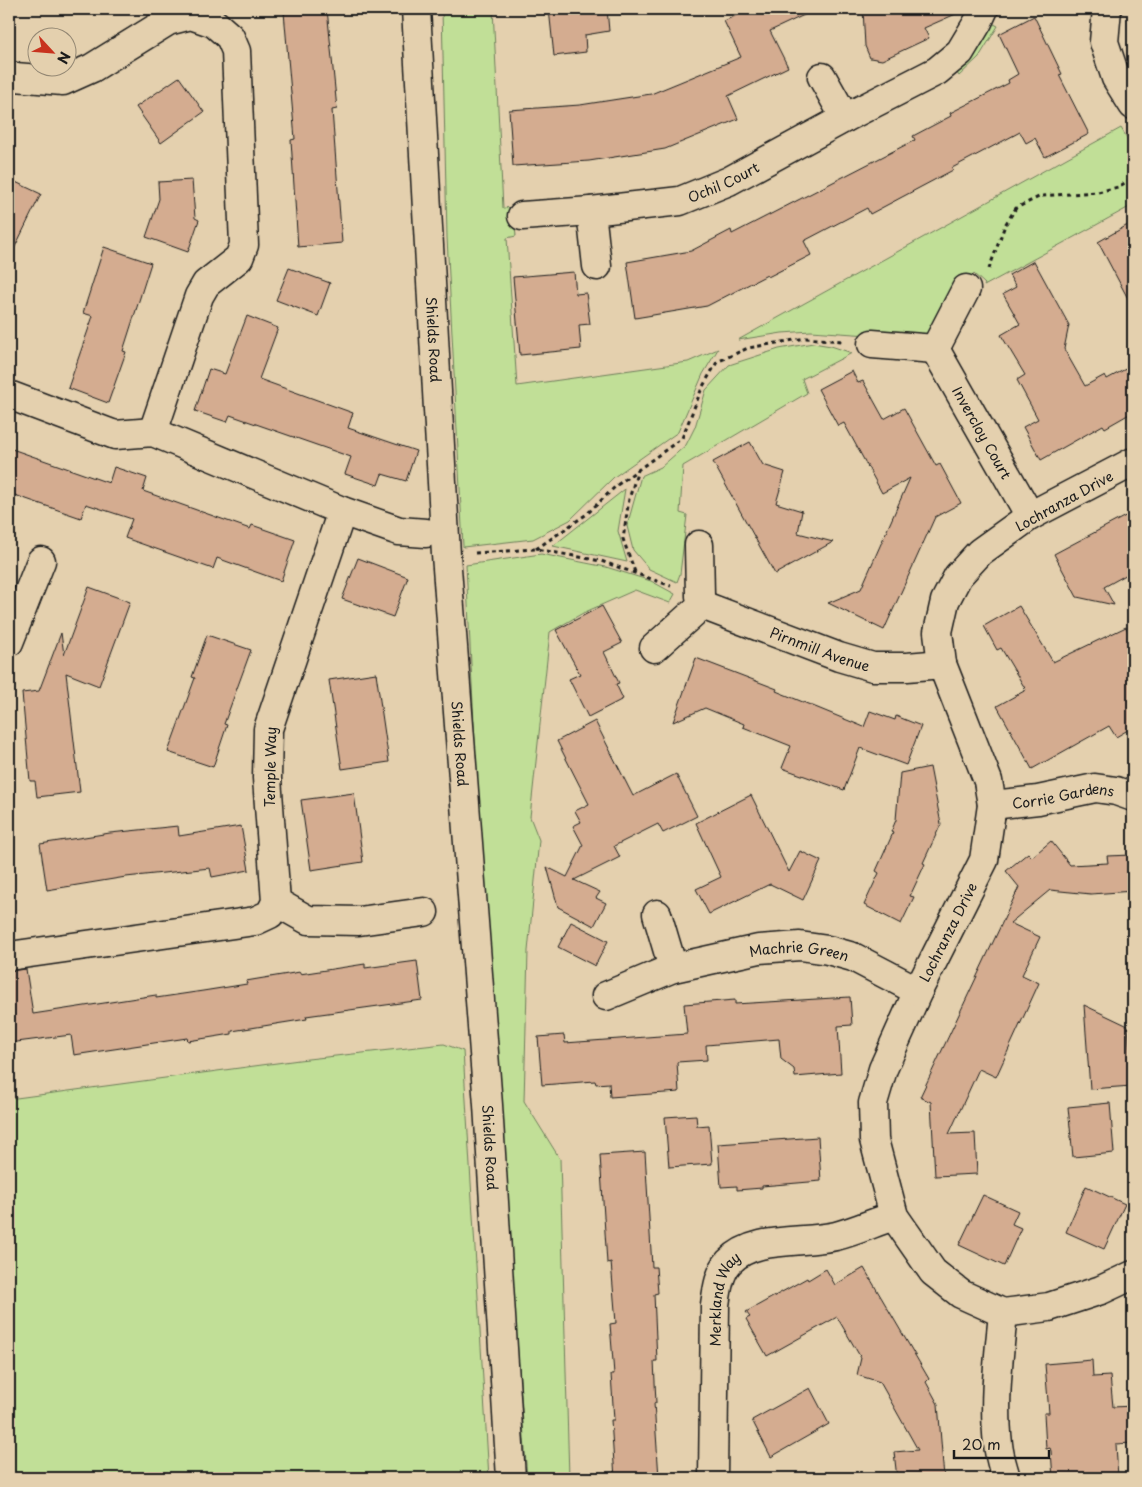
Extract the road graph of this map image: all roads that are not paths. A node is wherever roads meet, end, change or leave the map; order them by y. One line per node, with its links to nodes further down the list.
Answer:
1 (416, 9): 38 (street, Shields Road)
2 (984, 9): 7 (street, Ochil Court)
3 (1106, 9): 6 (street)
4 (822, 77): 7 (street)
5 (11, 80): 15 (street)
6 (1133, 105)
7 (845, 118): 8 (street, Ochil Court)
8 (591, 211): 9 (street, Ochil Court); 10 (street)
9 (522, 216)
10 (598, 266)
11 (966, 289): 13 (street)
12 (872, 344): 13 (street)
13 (935, 349): 18 (street, Invercloy Court)
14 (9, 395): 15 (street)
15 (153, 432): 17 (street)
16 (1133, 462): 18 (street, Lochranza Drive)
17 (342, 511): 19 (street); 28 (street, Temple Way)
18 (1030, 516): 25 (street, Lochranza Drive)
19 (426, 532)
20 (700, 545): 22 (street)
21 (41, 561): 23 (street)
22 (701, 601): 24 (street); 25 (street, Pirnmill Avenue)
23 (9, 642)
24 (654, 648)
25 (942, 664): 27 (street, Lochranza Drive)
26 (1133, 796): 27 (street, Corrie Gardens)
27 (992, 805): 33 (street, Lochranza Drive)
28 (276, 902): 29 (street); 31 (street)
29 (424, 912)
30 (657, 914): 32 (street)
31 (9, 956)
32 (673, 968): 33 (street, Machrie Green); 34 (street, Machrie Green)
33 (918, 991): 35 (street, Lochranza Drive)
34 (606, 996)
35 (894, 1216): 37 (street, Lochranza Drive); 39 (street, Merkland Way)
36 (1133, 1275): 37 (street)
37 (1003, 1313): 40 (street)
38 (511, 1478)
39 (713, 1478)
40 (1006, 1478)

